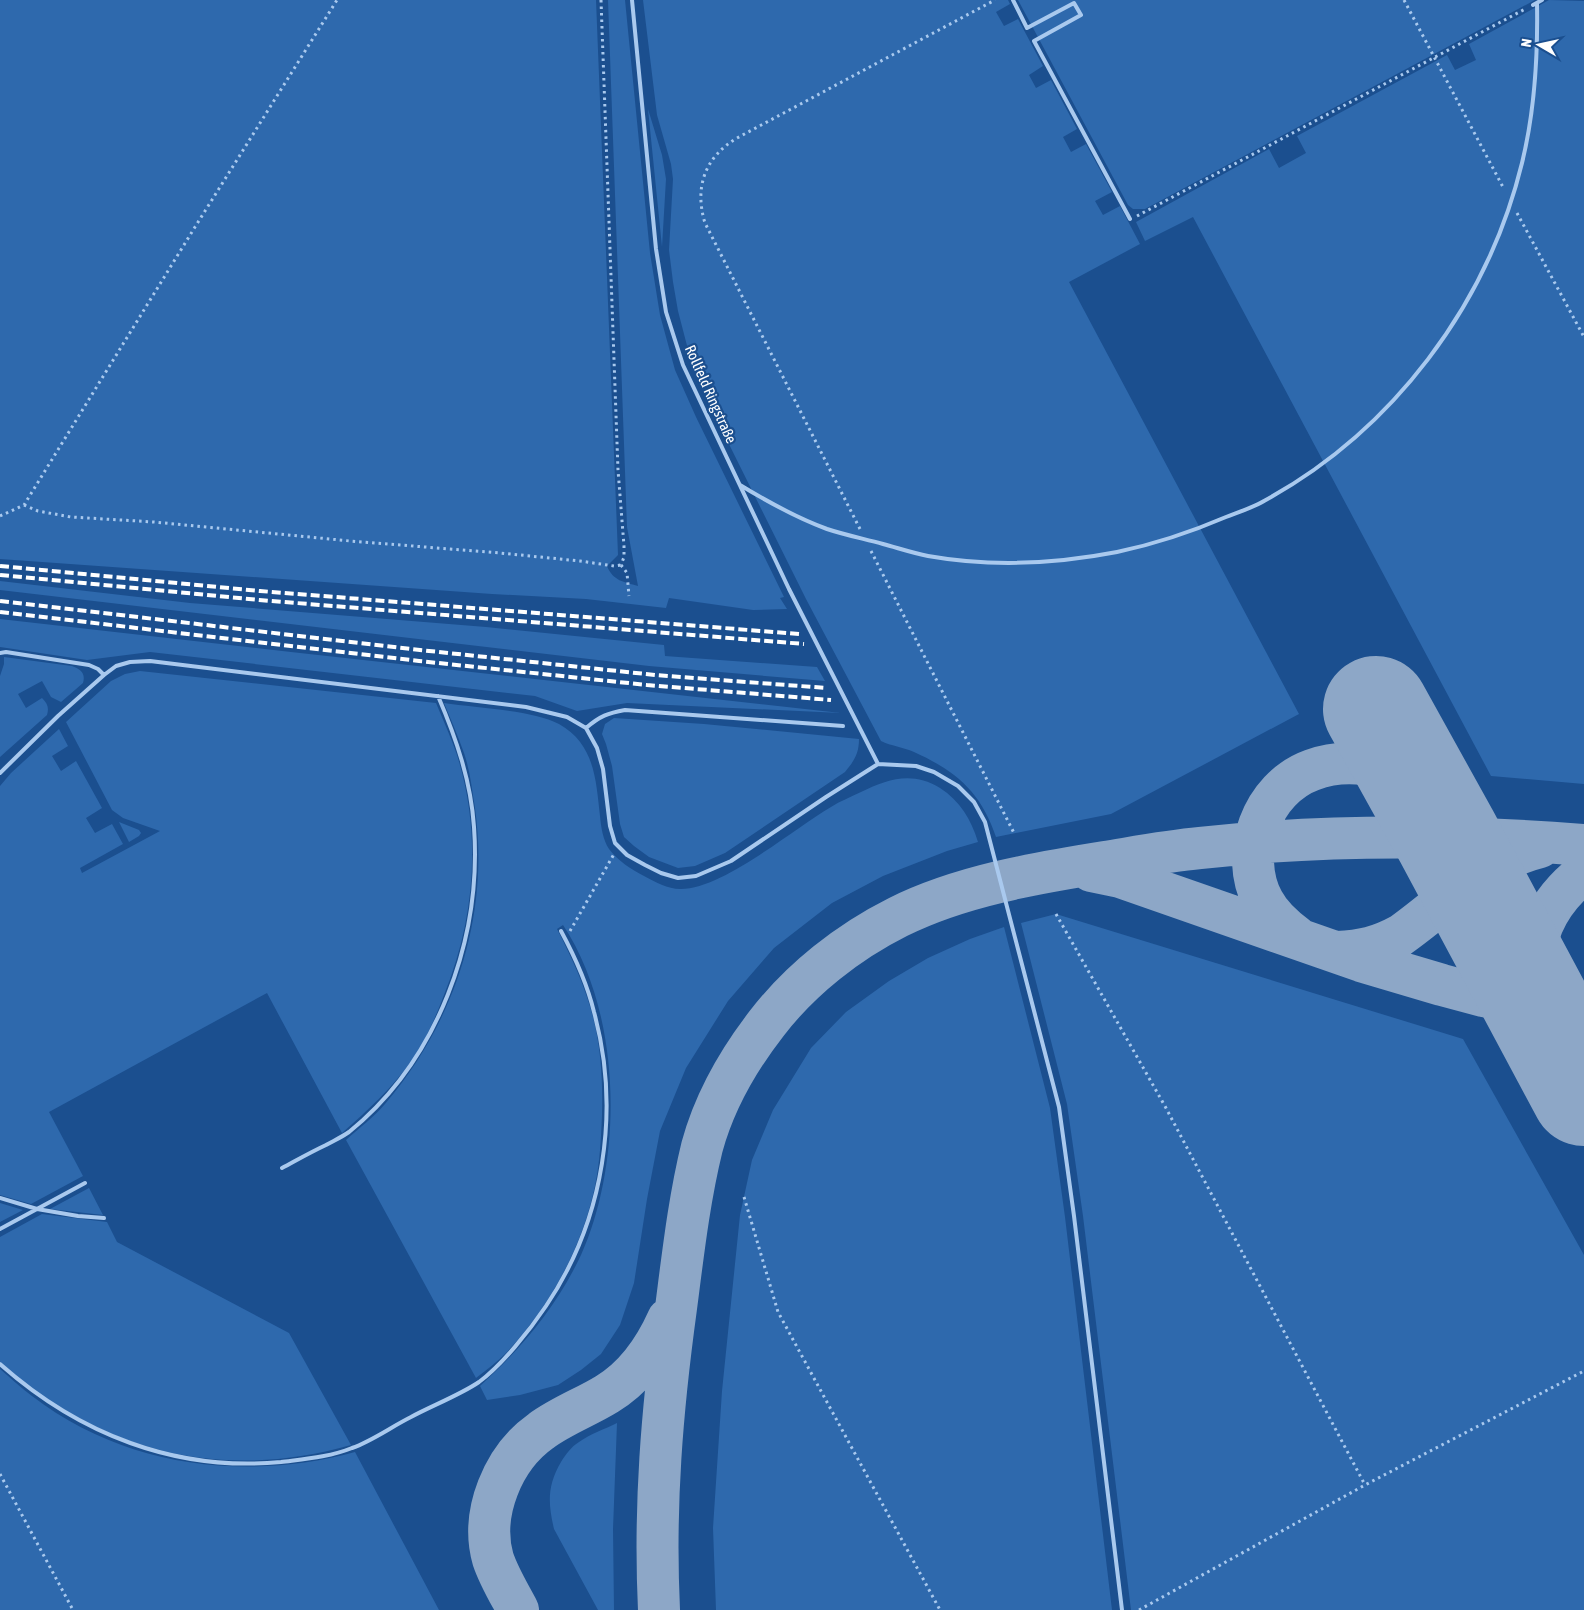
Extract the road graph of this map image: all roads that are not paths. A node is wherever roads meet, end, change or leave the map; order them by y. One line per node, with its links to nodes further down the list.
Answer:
1 (632, 0): 5 (lane, Rollfeld Ringstraße)
2 (1013, 0): 4 (lane)
3 (1542, 0): 5 (lane)
4 (1130, 220)
5 (740, 486): 11 (lane, Rollfeld Ringstraße)
6 (0, 653): 7 (lane)
7 (104, 675): 8 (lane); 12 (lane)
8 (438, 696): 10 (lane); 14 (lane)
9 (842, 726): 10 (lane)
10 (586, 728): 11 (lane)
11 (878, 764): 21 (lane)
12 (0, 773)
13 (562, 931): 20 (lane)
14 (282, 1168)
15 (86, 1182): 17 (lane)
16 (0, 1198): 17 (lane)
17 (37, 1209): 18 (lane); 19 (lane)
18 (104, 1218)
19 (0, 1229)
20 (0, 1364)
21 (1122, 1610)

